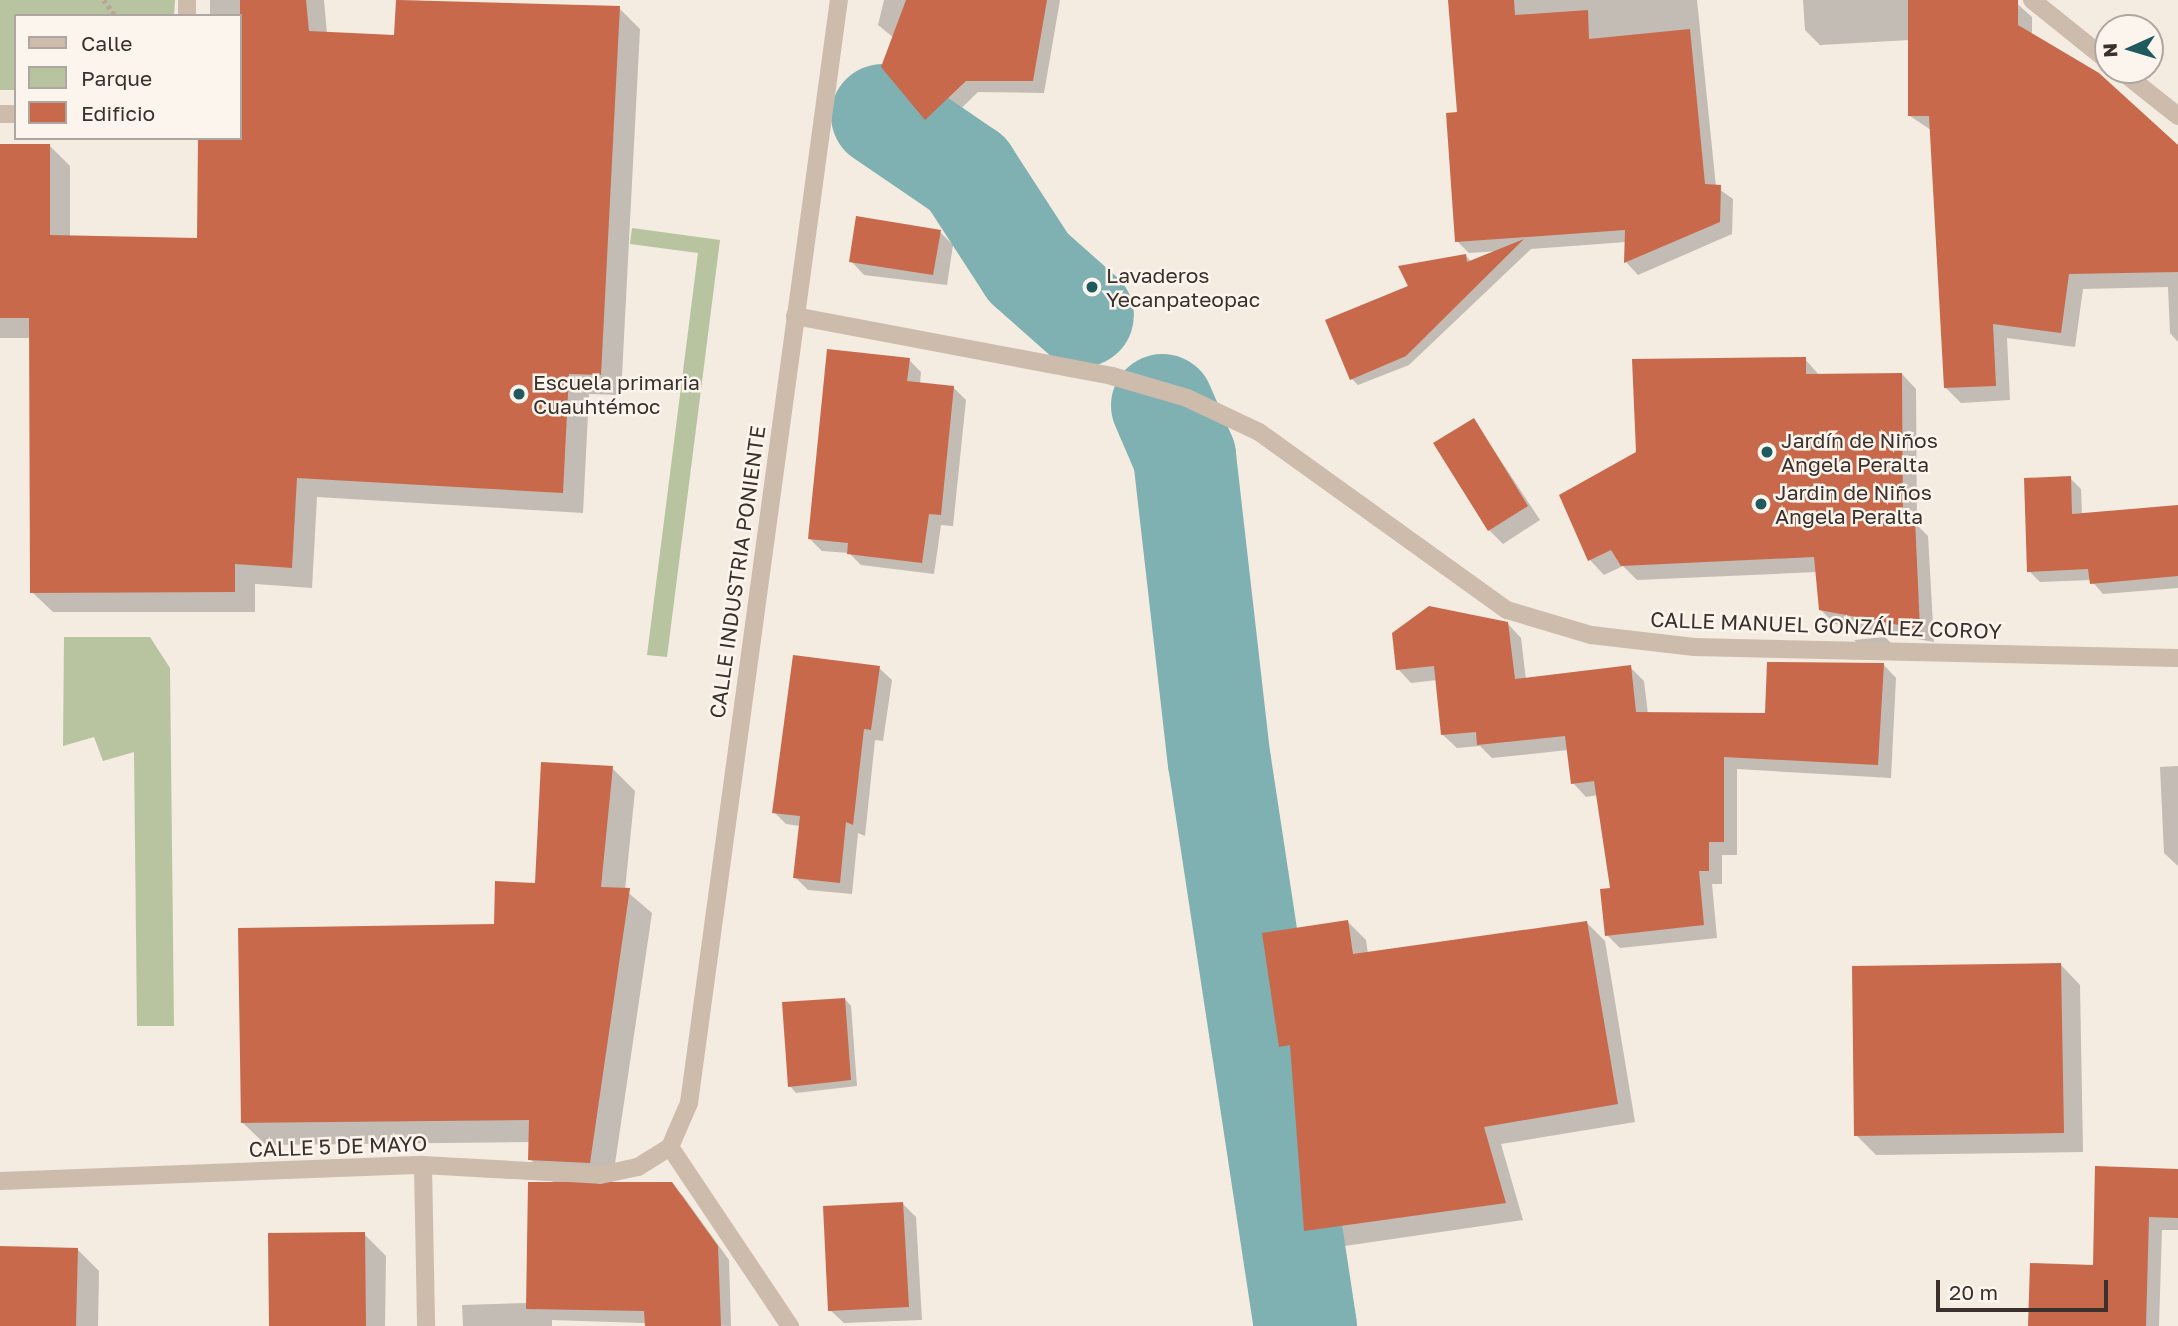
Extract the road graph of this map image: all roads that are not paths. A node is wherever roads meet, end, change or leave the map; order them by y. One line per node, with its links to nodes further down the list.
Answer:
1 (838, 0): 6 (street, CALLE INDUSTRIA PONIENTE)
2 (2032, 0): 3 (street)
3 (2094, 50)
4 (2138, 84): 5 (street)
5 (2178, 116)
6 (795, 316): 7 (street, CALLE MANUEL GONZÁLEZ COROY); 8 (street, CALLE INDUSTRIA PONIENTE)
7 (2178, 659)
8 (670, 1147): 9 (street, CALLE 5 DE MAYO); 12 (street)
9 (423, 1165): 10 (street, CALLE 5 DE MAYO); 11 (street)
10 (0, 1181)
11 (426, 1326)
12 (790, 1326)

